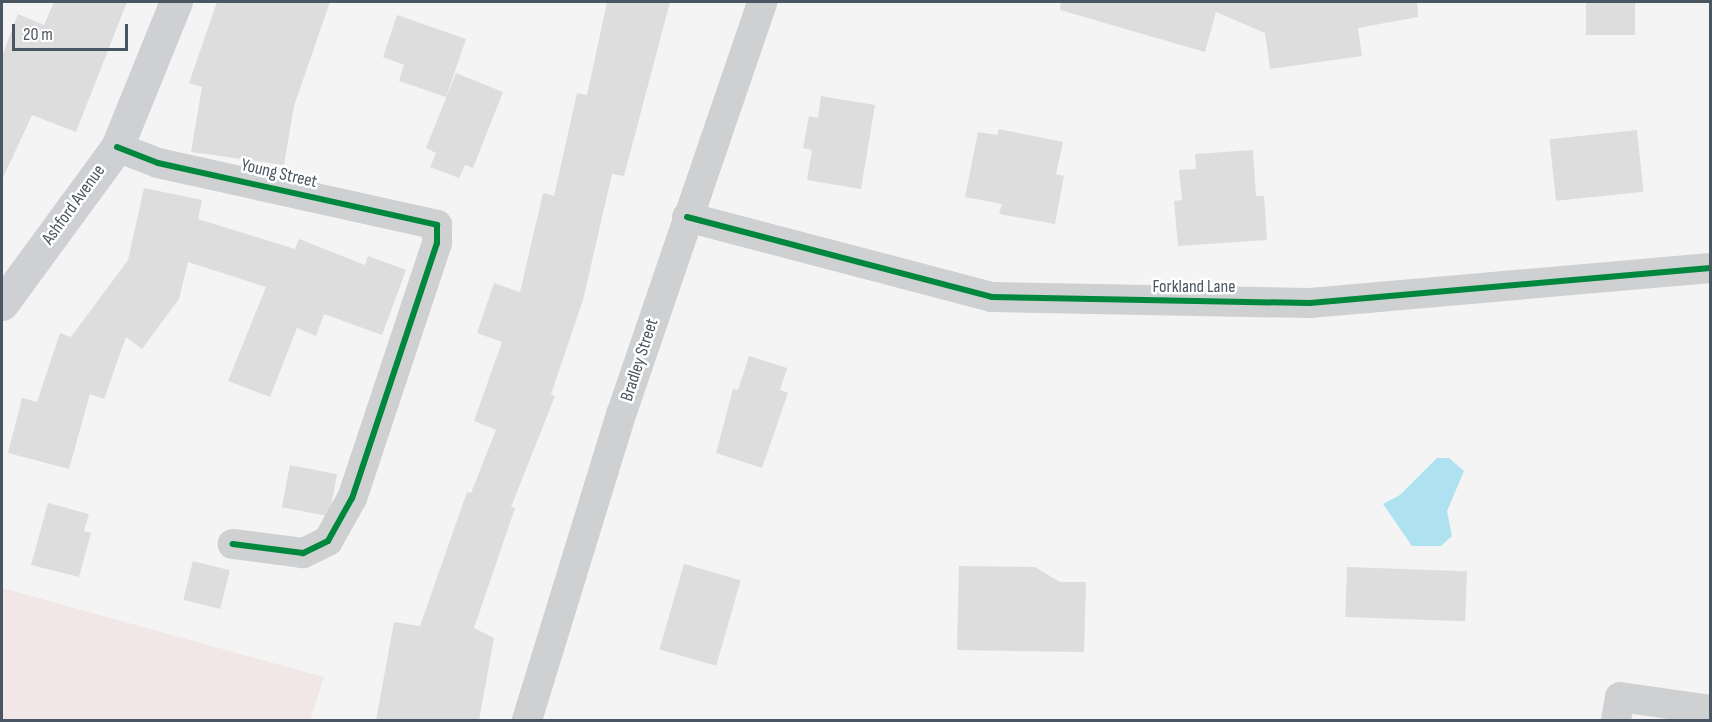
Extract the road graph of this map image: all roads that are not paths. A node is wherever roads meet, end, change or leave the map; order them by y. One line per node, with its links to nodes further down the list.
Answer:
1 (176, 2): 3 (main road, Ashford Avenue)
2 (762, 2): 4 (street, Bradley Street)
3 (117, 147): 6 (main road, Ashford Avenue); 7 (street, Young Street)
4 (687, 217): 5 (street, Forkland Lane); 9 (street, Bradley Street)
5 (1710, 268)
6 (2, 303)
7 (233, 544)
8 (1710, 710): 10 (street)
9 (527, 720)
10 (1616, 720)

